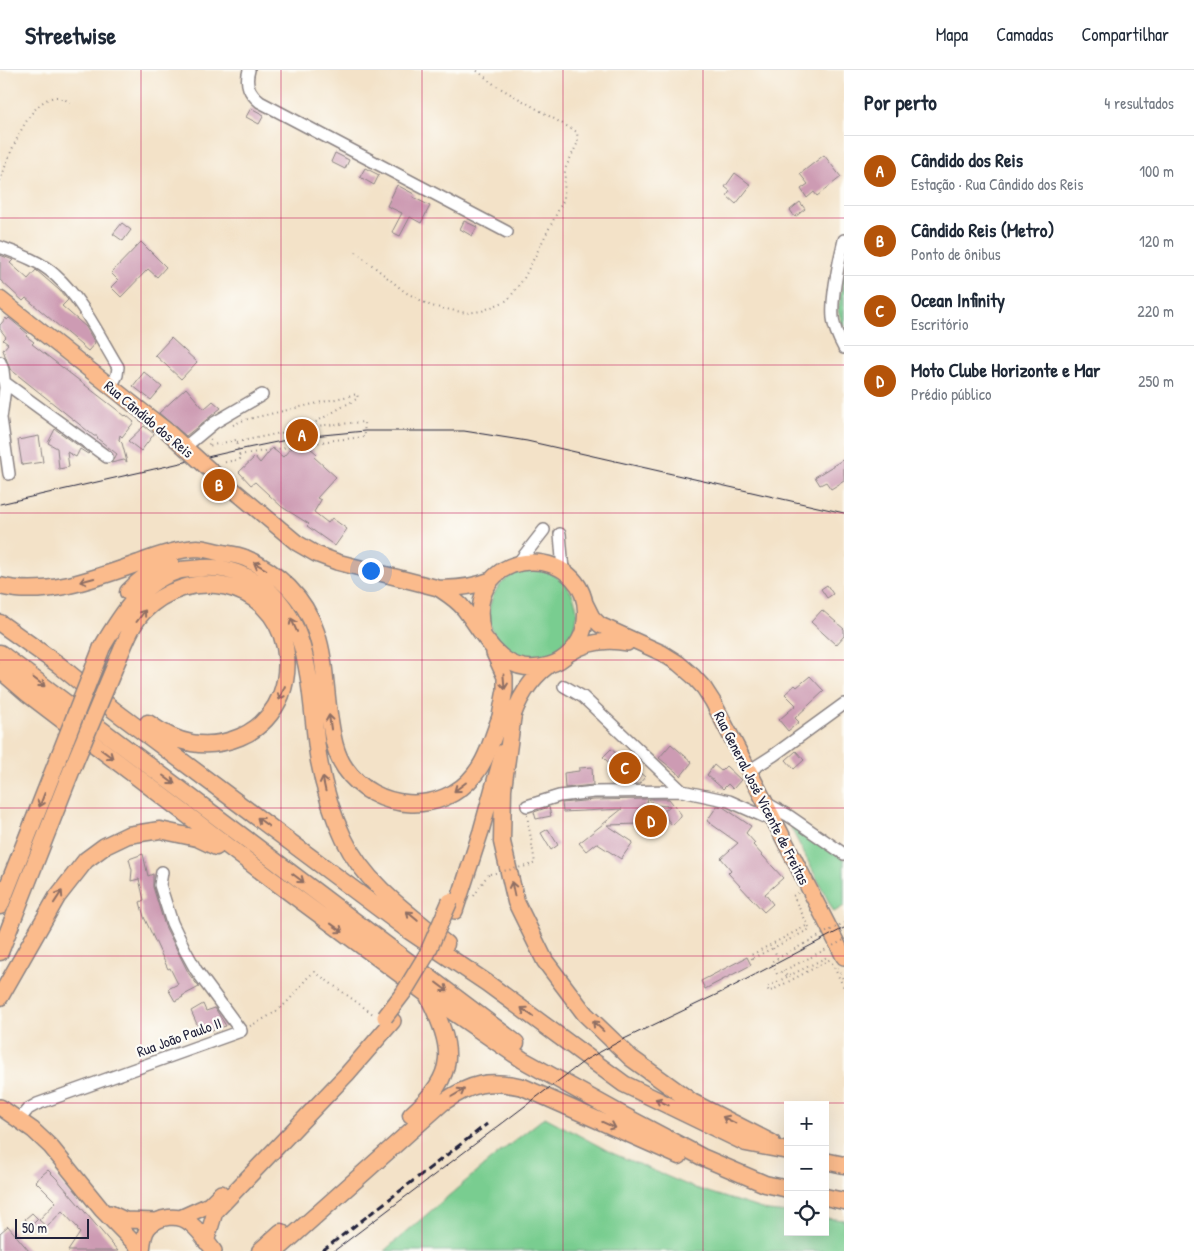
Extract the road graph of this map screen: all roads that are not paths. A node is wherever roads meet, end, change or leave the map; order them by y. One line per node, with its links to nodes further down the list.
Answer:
1 (249, 70): 2 (street)
2 (507, 232)
3 (844, 240): 6 (street)
4 (0, 247): 9 (street)
5 (0, 300): 9 (main road, Rua Cândido dos Reis)
6 (844, 348)
7 (0, 362): 8 (street)
8 (4, 382): 11 (street); 13 (street)
9 (111, 386): 12 (main road, Rua Cândido dos Reis)
10 (262, 395): 12 (street)
11 (1, 418): 14 (street)
12 (188, 450): 22 (main road, Rua Cândido dos Reis, bridge)
13 (107, 457)
14 (9, 474)
15 (544, 530): 18 (street)
16 (560, 534): 19 (street)
17 (218, 552): 21 (highway, one-way to 21); 26 (highway); 36 (highway, one-way to 17)
18 (519, 562): 19 (main road, Rua Cândido dos Reis); 20 (main road, Rua Cândido dos Reis)
19 (563, 570): 23 (main road, Rua Cândido dos Reis)
20 (492, 580): 22 (main road, Rua Cândido dos Reis); 25 (main road, Rua Cândido dos Reis)
21 (0, 586)
22 (438, 588): 25 (main road, Rua Cândido dos Reis)
23 (585, 603): 29 (main road); 30 (main road, Rua Cândido dos Reis)
24 (0, 623): 31 (highway)
25 (483, 634): 27 (main road, Rua Cândido dos Reis)
26 (102, 647): 45 (highway, one-way to 45, bridge); 48 (highway, one-way to 26)
27 (492, 649): 32 (main road, Rua Cândido dos Reis); 36 (main road, one-way to 36)
28 (0, 653): 53 (highway, one-way to 53)
29 (662, 653): 30 (main road); 37 (main road, Rua General José Vicente de Freitas)
30 (566, 656): 32 (main road, Rua Cândido dos Reis)
31 (60, 665): 46 (highway, one-way to 31, bridge); 48 (highway, one-way to 31)
32 (548, 665): 36 (main road)
33 (0, 670): 44 (highway, one-way to 44)
34 (564, 686): 38 (street)
35 (844, 704): 37 (street)
36 (507, 715): 51 (main road); 55 (highway, one-way to 36)
37 (749, 771): 39 (main road, Rua General José Vicente de Freitas)
38 (682, 791): 40 (street); 41 (street)
39 (766, 803): 41 (main road, Rua General José Vicente de Freitas); 42 (street)
40 (527, 806)
41 (774, 821): 47 (main road, Rua General José Vicente de Freitas)
42 (844, 854)
43 (162, 872): 54 (street, Rua João Paulo II)
44 (270, 878): 49 (highway, one-way to 49); 50 (highway, one-way to 44)
45 (0, 906)
46 (0, 952)
47 (841, 953)
48 (487, 983): 56 (highway, one-way to 48)
49 (427, 994): 53 (highway); 68 (highway)
50 (0, 997)
51 (387, 1020): 64 (main road); 66 (main road)
52 (0, 1108): 54 (main road)
53 (617, 1112): 59 (highway)
54 (18, 1120): 63 (main road)
55 (784, 1149)
56 (784, 1150)
57 (829, 1161): 58 (highway)
58 (844, 1165)
59 (765, 1184): 60 (highway); 69 (highway, one-way to 59)
60 (784, 1188)
61 (829, 1198): 62 (highway)
62 (844, 1201)
63 (102, 1210): 65 (main road); 67 (main road)
64 (180, 1218): 65 (main road); 66 (main road)
65 (157, 1221): 67 (main road)
66 (210, 1246)
67 (142, 1251)
68 (260, 1251)
69 (276, 1251)

